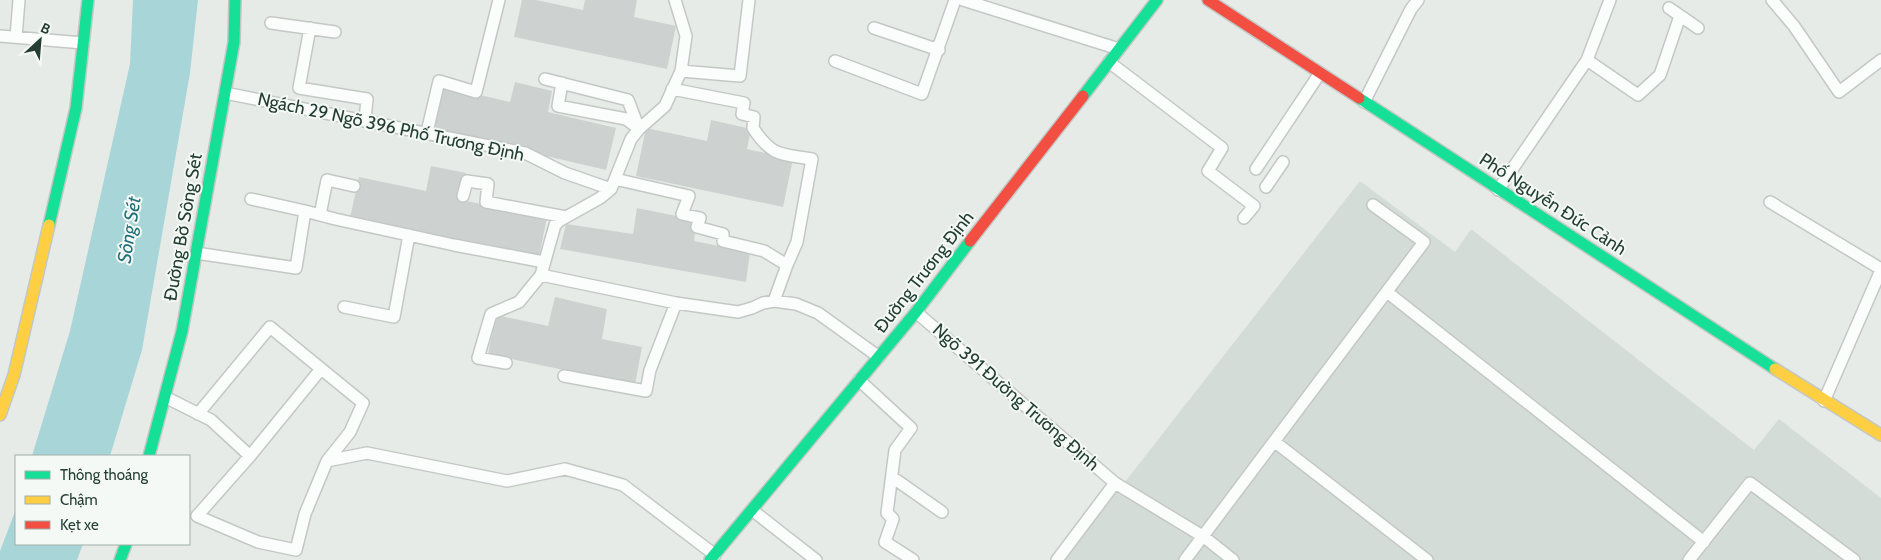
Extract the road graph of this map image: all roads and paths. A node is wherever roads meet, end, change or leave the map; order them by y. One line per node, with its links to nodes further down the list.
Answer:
1 (19, 0): 22 (lane)
2 (88, 0): 23 (street)
3 (235, 0): 35 (street, Đường Bờ Sông Sét)
4 (499, 0): 39 (lane)
5 (675, 0): 30 (lane)
6 (749, 0): 30 (lane)
7 (954, 0): 25 (lane)
8 (964, 0): 24 (lane)
9 (1157, 0): 24 (street, Đường Trương Định)
10 (1208, 0): 31 (street, Phố Nguyễn Đức Cảnh)
11 (1418, 0): 36 (lane)
12 (1610, 0): 26 (lane)
13 (1772, 0): 27 (lane)
14 (1669, 8): 15 (lane)
15 (1680, 16): 19 (lane); 26 (lane)
16 (271, 23): 17 (lane)
17 (310, 28): 20 (lane); 37 (lane)
18 (874, 28): 25 (lane)
19 (1698, 28)
20 (335, 32)
21 (0, 36): 22 (lane)
22 (16, 37): 23 (lane)
23 (84, 43): 73 (street)
24 (1119, 48): 29 (street, Đường Trương Định)
25 (938, 50): 28 (lane)
26 (1587, 60): 45 (lane)
27 (1881, 60)
28 (835, 61)
29 (1109, 62): 53 (lane); 64 (street, Đường Trương Định)
30 (681, 71): 34 (lane)
31 (1320, 73): 36 (street, Phố Nguyễn Đức Cảnh); 41 (lane)
32 (545, 79): 33 (lane)
33 (562, 83): 38 (lane); 38 (lane)
34 (672, 89): 38 (lane); 57 (lane)
35 (225, 92): 37 (lane, Ngách 29 Ngõ 396 Phố Trương Định); 55 (street, Đường Bờ Sông Sét)
36 (1364, 103): 45 (street, Phố Nguyễn Đức Cảnh)
37 (365, 120): 39 (lane, Ngách 29 Ngõ 396 Phố Trương Định)
38 (639, 129): 42 (lane)
39 (427, 132): 42 (lane, Ngách 29 Ngõ 396 Phố Trương Định)
40 (1283, 162): 41 (lane)
41 (1276, 173): 44 (lane)
42 (613, 184): 52 (lane); 57 (lane, Ngách 29 Ngõ 396 Phố Trương Định)
43 (354, 186): 51 (lane)
44 (1266, 187)
45 (1498, 190): 71 (street, Phố Nguyễn Đức Cảnh)
46 (463, 196): 52 (lane)
47 (251, 199): 50 (lane)
48 (1770, 202): 58 (lane)
49 (1373, 205): 60 (lane)
50 (305, 211): 51 (lane); 55 (lane)
51 (320, 215): 54 (lane)
52 (566, 217): 56 (lane)
53 (1244, 218)
54 (409, 235): 56 (lane); 63 (lane)
55 (196, 253): 70 (street, Đường Bờ Sông Sét)
56 (544, 262): 59 (lane)
57 (787, 265): 61 (lane)
58 (1881, 270): 71 (lane)
59 (541, 275): 62 (lane); 66 (lane)
60 (1387, 292): 75 (lane); 84 (lane)
61 (774, 301): 62 (lane); 65 (lane)
62 (676, 303): 68 (lane)
63 (344, 307)
64 (916, 312): 65 (street, Đường Trương Định); 80 (lane, Ngõ 391 Đường Trương Định)
65 (879, 357): 69 (street, Đường Trương Định)
66 (506, 363)
67 (321, 369): 72 (lane); 77 (lane); 78 (lane)
68 (564, 376)
69 (860, 380): 79 (lane); 81 (street, Đường Trương Định)
70 (165, 397): 72 (lane); 76 (street, Đường Bờ Sông Sét)
71 (1824, 401): 74 (street, Phố Nguyễn Đức Cảnh)
72 (198, 414): 77 (lane)
73 (0, 415)
74 (1881, 435)
75 (1275, 442): 83 (lane); 93 (lane)
76 (149, 455)
77 (250, 456): 78 (lane)
78 (327, 461): 86 (lane)
79 (892, 477): 82 (lane); 89 (lane)
80 (1115, 483): 83 (lane, Ngõ 391 Đường Trương Định); 90 (lane)
81 (752, 510): 86 (street, Đường Trương Định); 88 (lane)
82 (942, 512)
83 (1204, 536): 91 (lane); 92 (lane, Ngõ 391 Đường Trương Định)
84 (1704, 542): 94 (lane); 95 (lane)
85 (126, 545): 87 (street)
86 (712, 557)
87 (120, 560)
88 (816, 560)
89 (912, 560)
90 (1057, 560)
91 (1186, 560)
92 (1233, 560)
93 (1427, 560)
94 (1689, 560)
95 (1854, 560)

